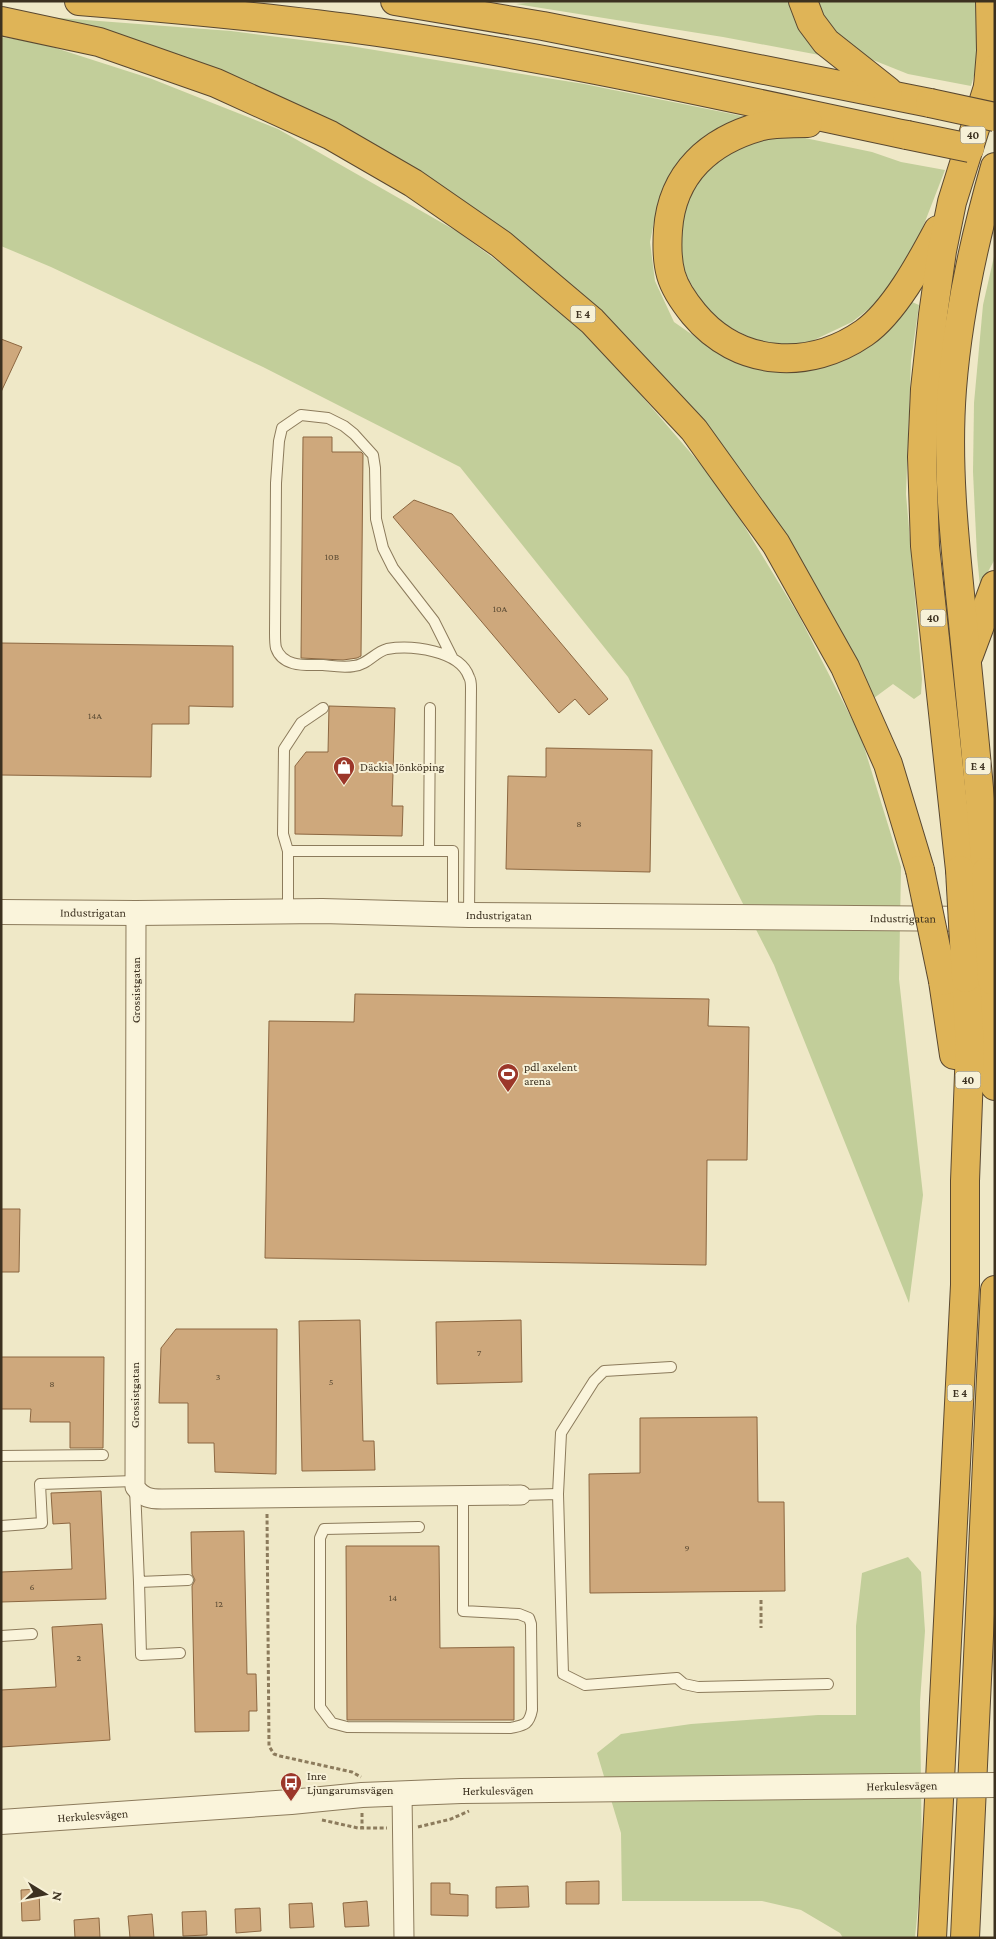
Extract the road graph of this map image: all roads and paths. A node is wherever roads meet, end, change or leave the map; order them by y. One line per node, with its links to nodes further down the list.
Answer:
1 (80, 1): 9 (highway)
2 (396, 1): 7 (highway)
3 (803, 1): 7 (highway)
4 (990, 1): 6 (highway)
5 (1, 21): 26 (highway, E 4, bridge)
6 (991, 78): 12 (highway, 40)
7 (895, 96): 8 (highway, bridge)
8 (995, 117)
9 (849, 123): 10 (highway, bridge); 12 (highway)
10 (995, 152)
11 (995, 166): 15 (highway, E 4)
12 (952, 202): 20 (highway, 40)
13 (995, 585): 15 (highway)
14 (452, 657): 14 (lane); 24 (lane)
15 (967, 661): 20 (highway, E 4)
16 (323, 708): 18 (lane)
17 (430, 708): 19 (lane)
18 (288, 851): 19 (lane); 22 (lane)
19 (429, 851): 24 (lane)
20 (973, 871): 26 (highway, 40, bridge)
21 (1, 912): 23 (street, Industrigatan)
22 (288, 912): 23 (street, Industrigatan); 24 (street, Industrigatan)
23 (136, 913): 33 (street, Grossistgatan)
24 (461, 915): 25 (street, Industrigatan)
25 (995, 920)
26 (967, 980): 27 (highway, E 4); 28 (highway, 40)
27 (995, 1086)
28 (965, 1181): 57 (highway, E 4)
29 (995, 1290): 58 (highway, E 4)
30 (671, 1367): 34 (lane)
31 (103, 1455): 32 (lane)
32 (1, 1456)
33 (135, 1484): 37 (street); 38 (lane); 41 (lane)
34 (558, 1494): 35 (lane); 47 (lane)
35 (520, 1495): 36 (street)
36 (463, 1496): 37 (street); 39 (lane)
37 (267, 1499): 50 (path)
38 (1, 1526)
39 (419, 1527)
40 (188, 1580): 41 (lane)
41 (139, 1582): 46 (lane)
42 (761, 1600): 43 (path)
43 (761, 1628)
44 (32, 1634): 45 (lane)
45 (1, 1636)
46 (180, 1653)
47 (828, 1684)
48 (995, 1785): 49 (street, Herkulesvägen, bridge)
49 (402, 1794): 50 (street, Herkulesvägen); 55 (street)
50 (362, 1795): 53 (street, Herkulesvägen); 54 (path)
51 (473, 1810): 55 (path)
52 (317, 1820): 54 (path)
53 (1, 1822)
54 (362, 1828): 55 (path)
55 (402, 1828): 56 (street)
56 (404, 1938)
57 (932, 1938)
58 (965, 1938)

